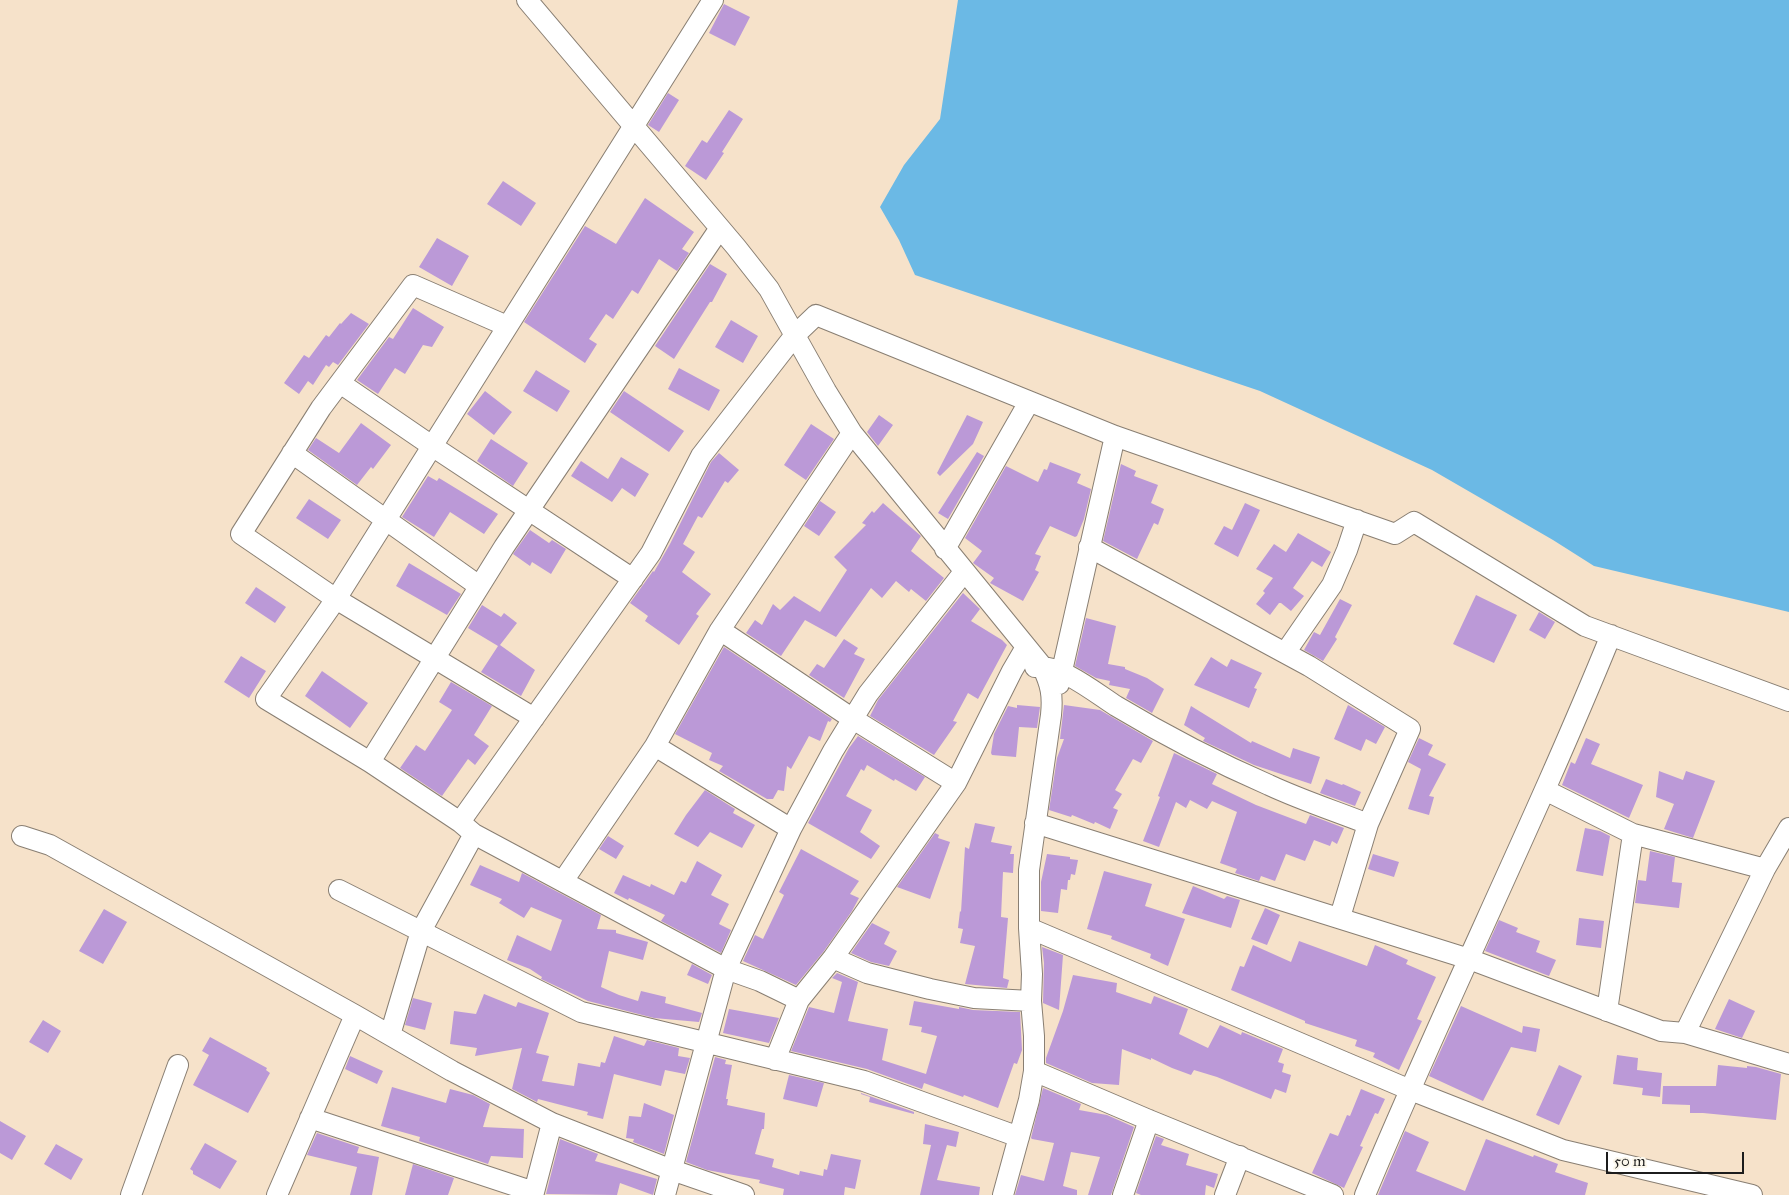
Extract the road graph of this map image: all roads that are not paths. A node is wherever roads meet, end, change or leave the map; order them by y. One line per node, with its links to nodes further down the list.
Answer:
1 (527, 0): 3 (street)
2 (713, 0): 3 (street)
3 (633, 125): 4 (street); 5 (street)
4 (720, 228): 6 (street); 13 (street)
5 (507, 326): 7 (street); 11 (street)
6 (795, 335): 8 (street); 9 (street); 19 (street)
7 (340, 383): 11 (street); 12 (street)
8 (1029, 402): 10 (street); 17 (street)
9 (852, 433): 17 (street); 22 (street)
10 (1114, 436): 15 (street); 16 (street)
11 (432, 446): 13 (street); 14 (street)
12 (292, 453): 14 (street); 21 (street)
13 (529, 510): 19 (street); 20 (street)
14 (385, 520): 20 (street); 21 (street)
15 (1357, 520): 23 (street); 25 (street)
16 (1089, 547): 25 (street); 29 (street)
17 (945, 549): 18 (street)
18 (964, 572): 24 (street); 33 (street)
19 (633, 578): 32 (street)
20 (479, 586): 26 (street)
21 (336, 599): 26 (street); 35 (street)
22 (720, 630): 33 (street); 34 (street)
23 (1611, 635): 30 (street); 37 (street)
24 (1026, 647): 27 (street); 28 (street)
25 (1285, 653): 39 (street)
26 (434, 658): 32 (street); 35 (street)
27 (1042, 666): 28 (street); 29 (street); 31 (street)
28 (1012, 671): 36 (street)
29 (1062, 672): 31 (street); 39 (street)
30 (1789, 701)
31 (1051, 716): 38 (street)
32 (534, 718): 40 (street)
33 (853, 719): 36 (street); 42 (street)
34 (655, 746): 42 (street); 46 (street)
35 (370, 762): 40 (street)
36 (956, 783): 51 (street)
37 (1545, 790): 43 (street); 52 (street)
38 (1035, 823): 48 (street); 49 (street)
39 (1368, 824): 48 (street)
40 (467, 828): 46 (street); 50 (street)
41 (1789, 828): 45 (street)
42 (791, 829): 53 (street)
43 (1633, 834): 45 (street); 56 (street)
44 (22, 836): 57 (street)
45 (1765, 869): 58 (street)
46 (563, 881): 53 (street)
47 (339, 890): 50 (street)
48 (1340, 918): 52 (street)
49 (1029, 928): 55 (street); 65 (street)
50 (421, 931): 59 (street); 60 (street)
51 (833, 958): 54 (street); 55 (street)
52 (1468, 959): 56 (street); 65 (street)
53 (726, 969): 54 (street); 60 (street)
54 (799, 1000): 61 (street)
55 (1031, 1001): 64 (street)
56 (1607, 1011): 58 (street)
57 (355, 1015): 59 (street); 66 (street)
58 (1685, 1033): 62 (street)
59 (390, 1035): 68 (street)
60 (706, 1043): 61 (street); 71 (street)
61 (775, 1060): 69 (street)
62 (1789, 1064)
63 (178, 1065): 72 (street)
64 (1034, 1071): 67 (street); 69 (street)
65 (1408, 1089): 80 (street); 81 (street)
66 (310, 1118): 68 (street); 73 (street)
67 (1148, 1120): 70 (street); 77 (street)
68 (552, 1123): 71 (street)
69 (1019, 1138): 76 (street)
70 (1240, 1156): 78 (street); 79 (street)
71 (672, 1170): 74 (street); 75 (street)
72 (131, 1195)
73 (277, 1195)
74 (665, 1195)
75 (744, 1195)
76 (1003, 1195)
77 (1123, 1195)
78 (1225, 1195)
79 (1333, 1195)
80 (1365, 1195)
81 (1752, 1195)

